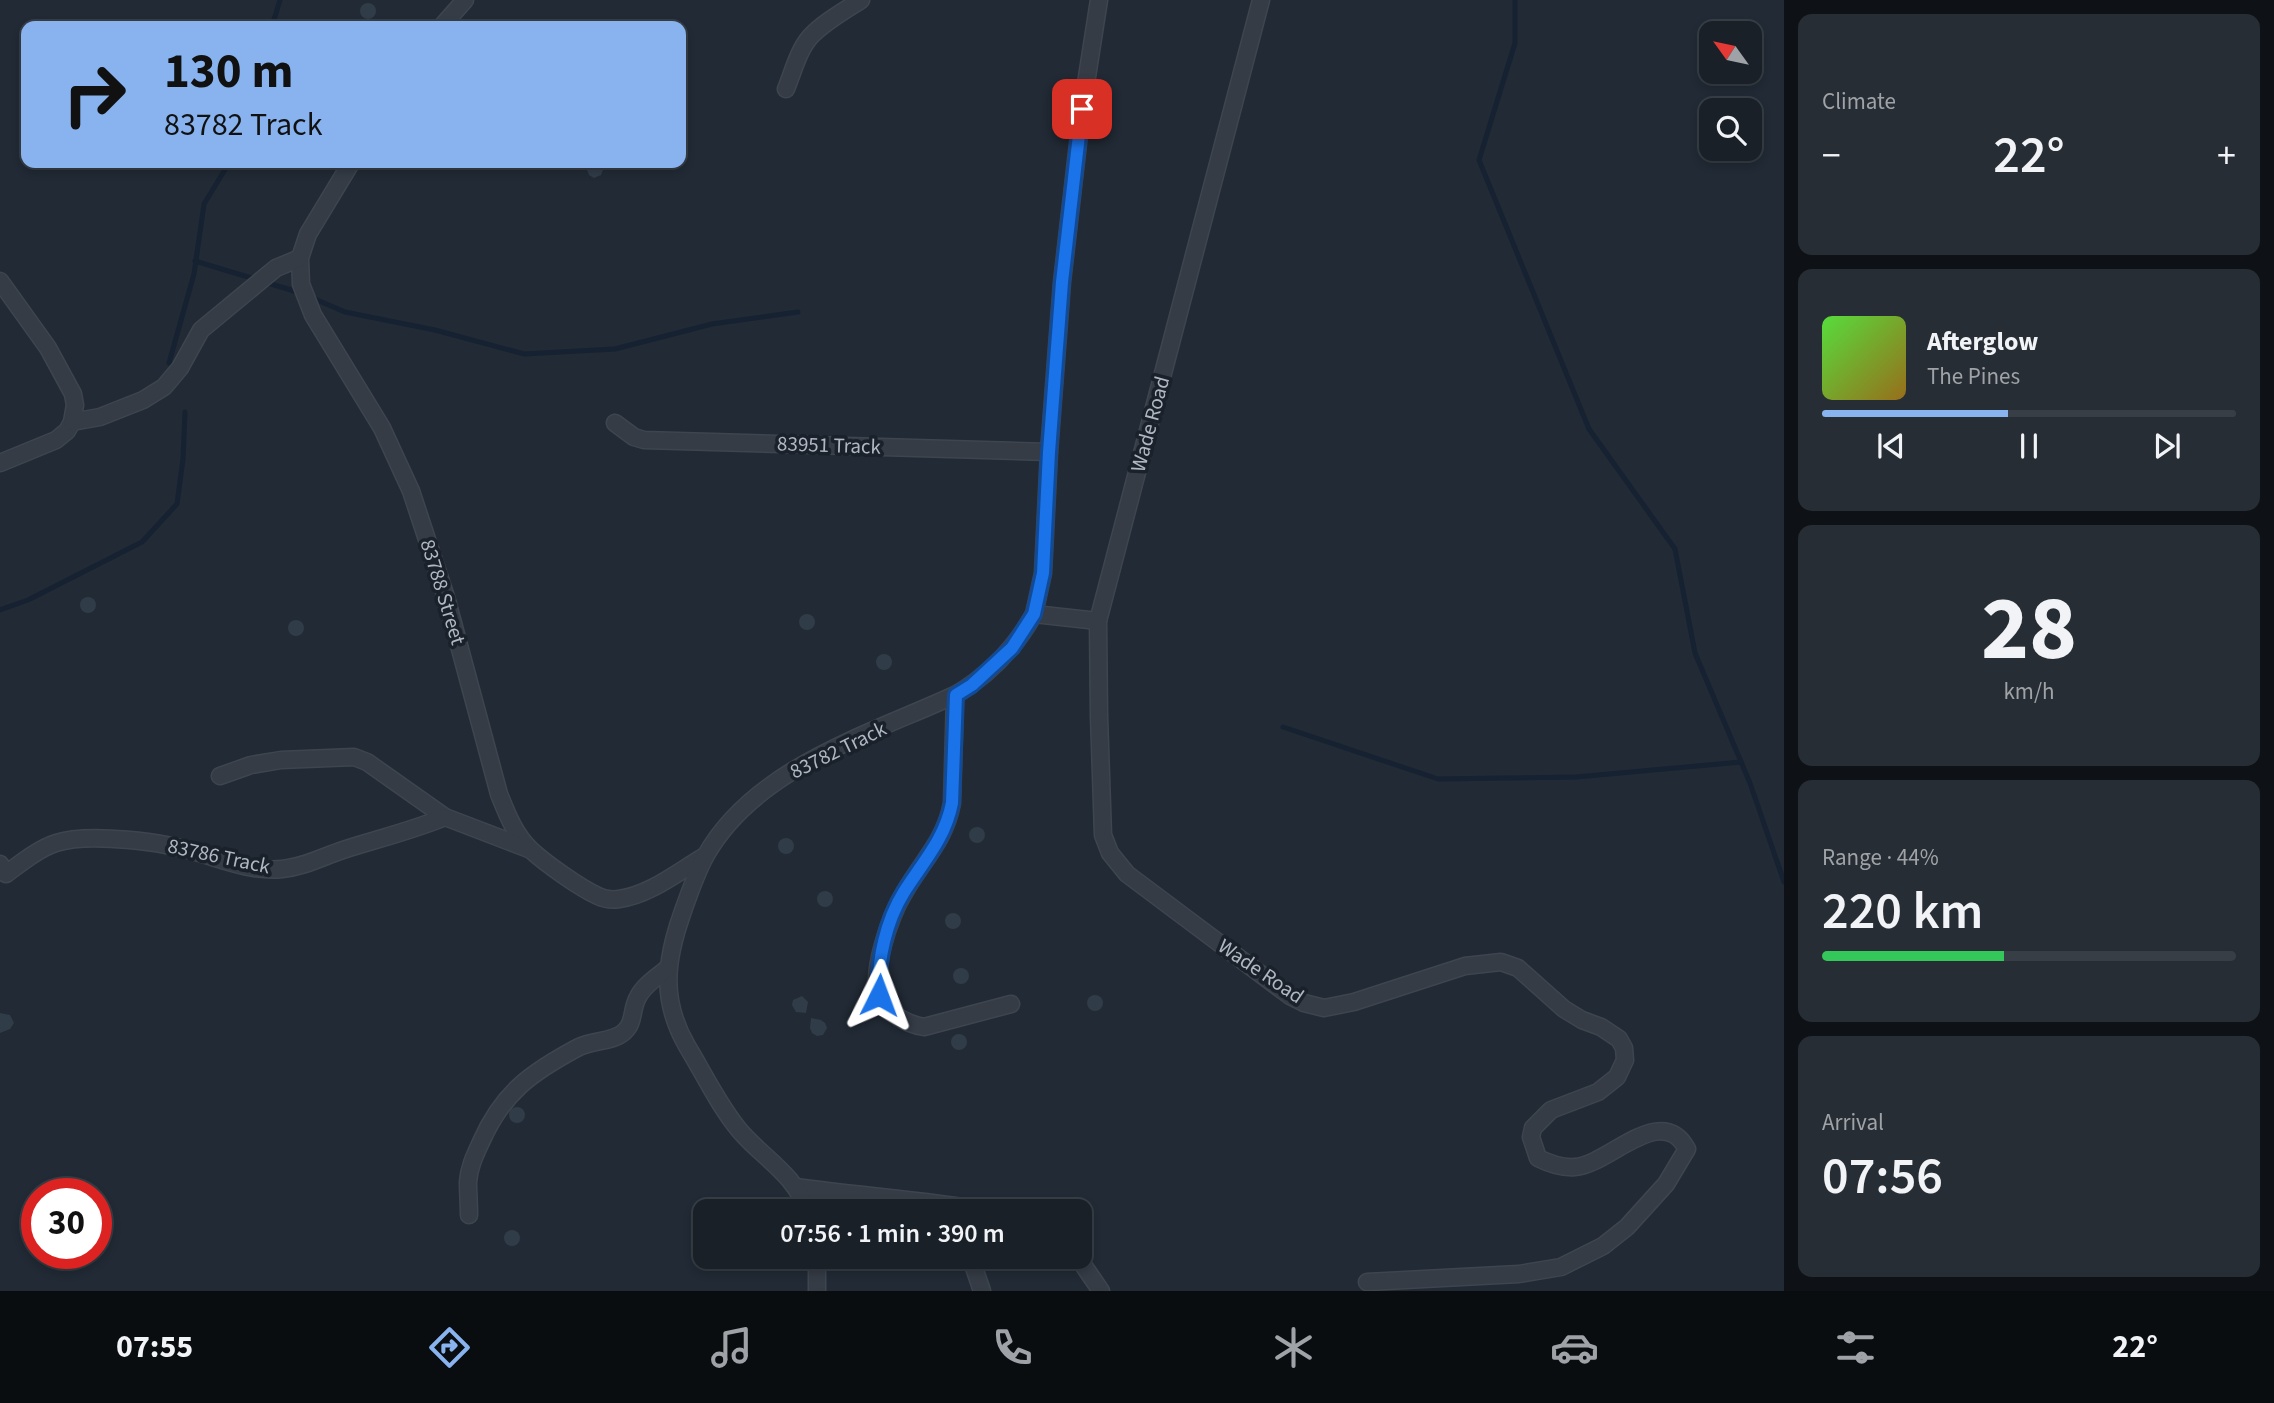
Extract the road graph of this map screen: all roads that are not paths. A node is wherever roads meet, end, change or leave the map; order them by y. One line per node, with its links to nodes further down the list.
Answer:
1 (466, 0): 5 (street)
2 (861, 0): 6 (street)
3 (1099, 0): 12 (street)
4 (1261, 0): 15 (street, Wade Road)
5 (447, 21)
6 (786, 89)
7 (348, 168): 8 (street, 83788 Street)
8 (300, 258): 10 (street); 19 (street, 83788 Street)
9 (0, 281): 10 (street)
10 (72, 422): 13 (street)
11 (615, 423): 12 (street, 83951 Track)
12 (1049, 452): 14 (street)
13 (0, 463)
14 (1034, 614): 15 (street); 16 (street, 83782 Track)
15 (1098, 621): 31 (street, Wade Road)
16 (956, 695): 20 (street, 83782 Track); 23 (street)
17 (220, 776): 18 (street)
18 (445, 817): 19 (street); 21 (street, 83786 Track)
19 (531, 850): 20 (street, 83788 Street)
20 (705, 856): 22 (street, 83782 Track)
21 (2, 872)
22 (668, 968): 24 (street, 83782 Track); 27 (street)
23 (1011, 1004)
24 (796, 1187): 25 (street, 83782 Track); 26 (street)
25 (802, 1199)
26 (887, 1199)
27 (470, 1215)
28 (817, 1269): 33 (street)
29 (974, 1269): 34 (street)
30 (1086, 1269): 35 (street)
31 (1519, 1274): 32 (street, Wade Road); 36 (street)
32 (1367, 1282)
33 (817, 1291)
34 (982, 1291)
35 (1101, 1291)
36 (1519, 1291)

